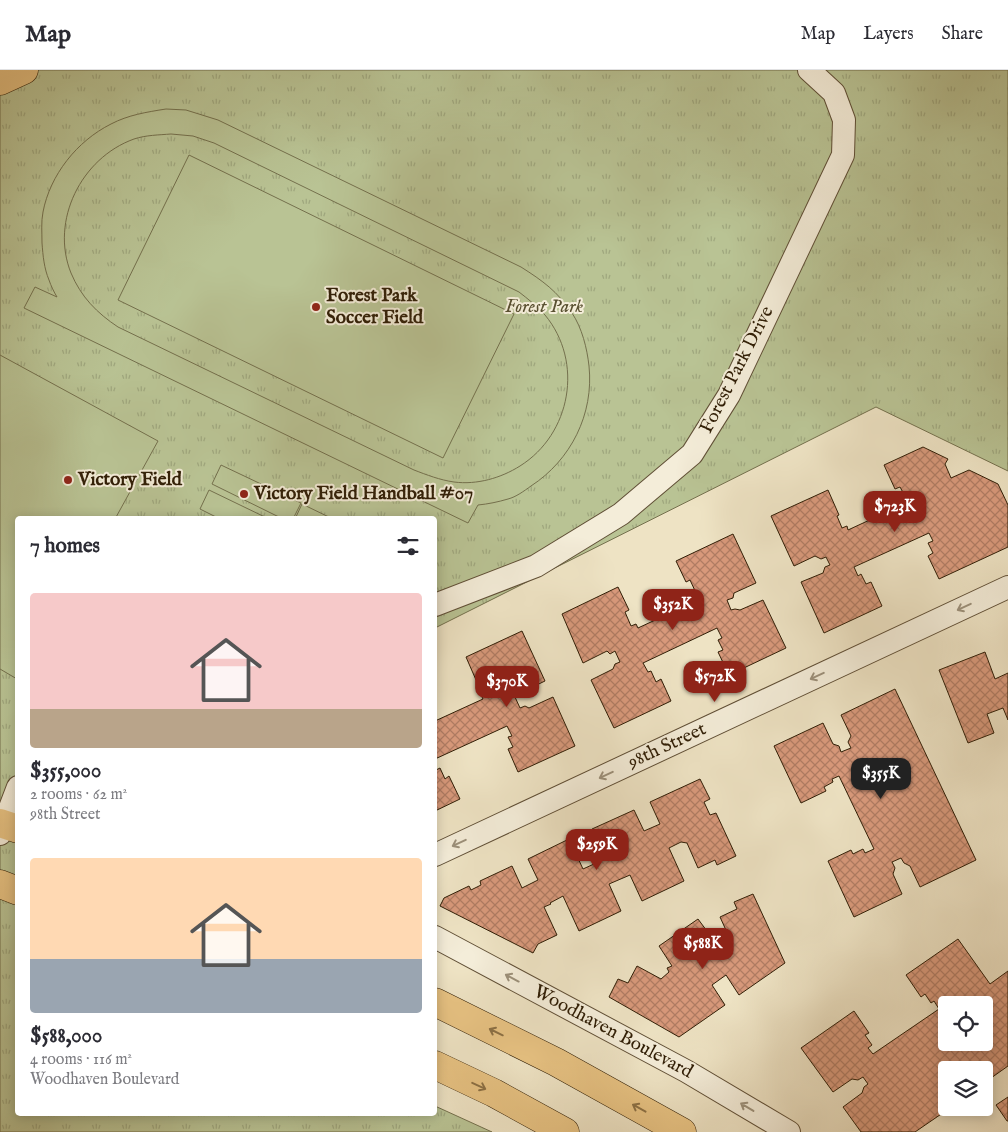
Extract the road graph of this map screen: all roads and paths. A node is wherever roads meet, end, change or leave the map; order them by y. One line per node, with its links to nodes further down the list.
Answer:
1 (24, 70): 3 (main road)
2 (809, 70): 5 (street, Forest Park Drive)
3 (0, 81)
4 (1008, 587): 8 (street, 98th Street, one-way to 8)
5 (437, 604)
6 (15, 796): 7 (street)
7 (5, 828)
8 (437, 853)
9 (0, 884): 10 (main road)
10 (15, 889)
11 (437, 938): 16 (street, Woodhaven Boulevard, one-way to 11)
12 (437, 1003): 15 (main road, one-way to 12)
13 (437, 1066): 14 (main road, one-way to 14)
14 (564, 1132)
15 (682, 1132)
16 (789, 1132)

